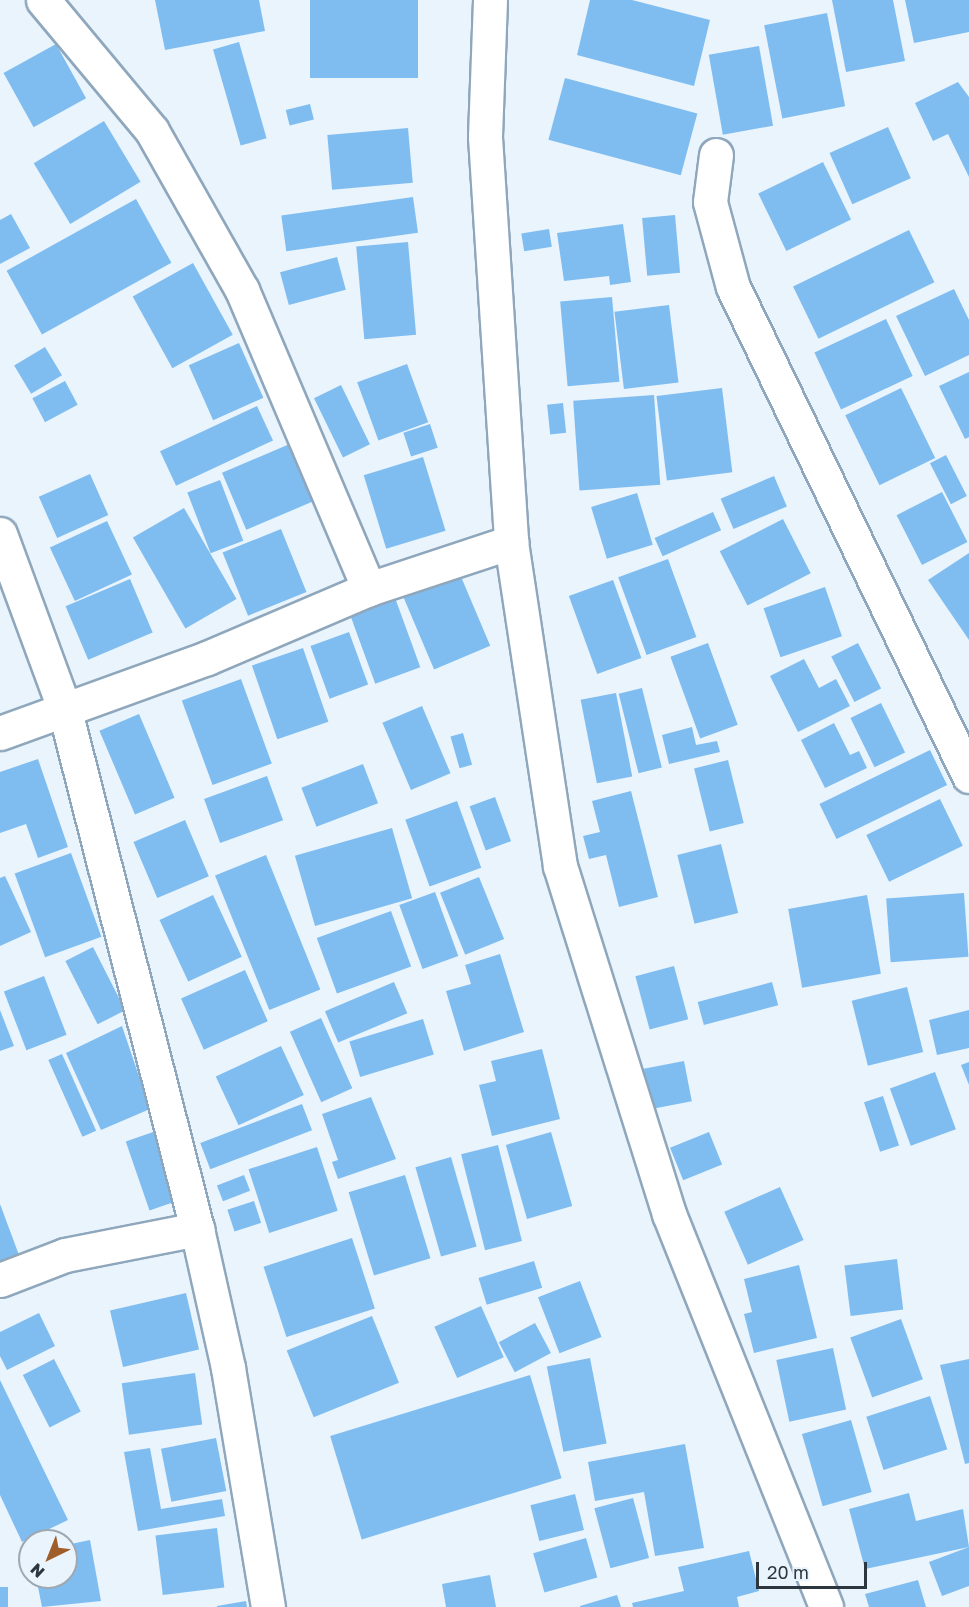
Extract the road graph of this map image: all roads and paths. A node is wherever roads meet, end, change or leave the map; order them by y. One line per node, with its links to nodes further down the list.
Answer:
1 (43, 0): 6 (street)
2 (490, 0): 5 (street)
3 (716, 155): 9 (street)
4 (0, 534): 7 (street)
5 (511, 543): 6 (street); 13 (street)
6 (369, 589): 7 (street)
7 (65, 711): 8 (street); 10 (street)
8 (0, 733)
9 (969, 776)
10 (197, 1229): 11 (street); 12 (street)
11 (0, 1280)
12 (268, 1607)
13 (826, 1607)

